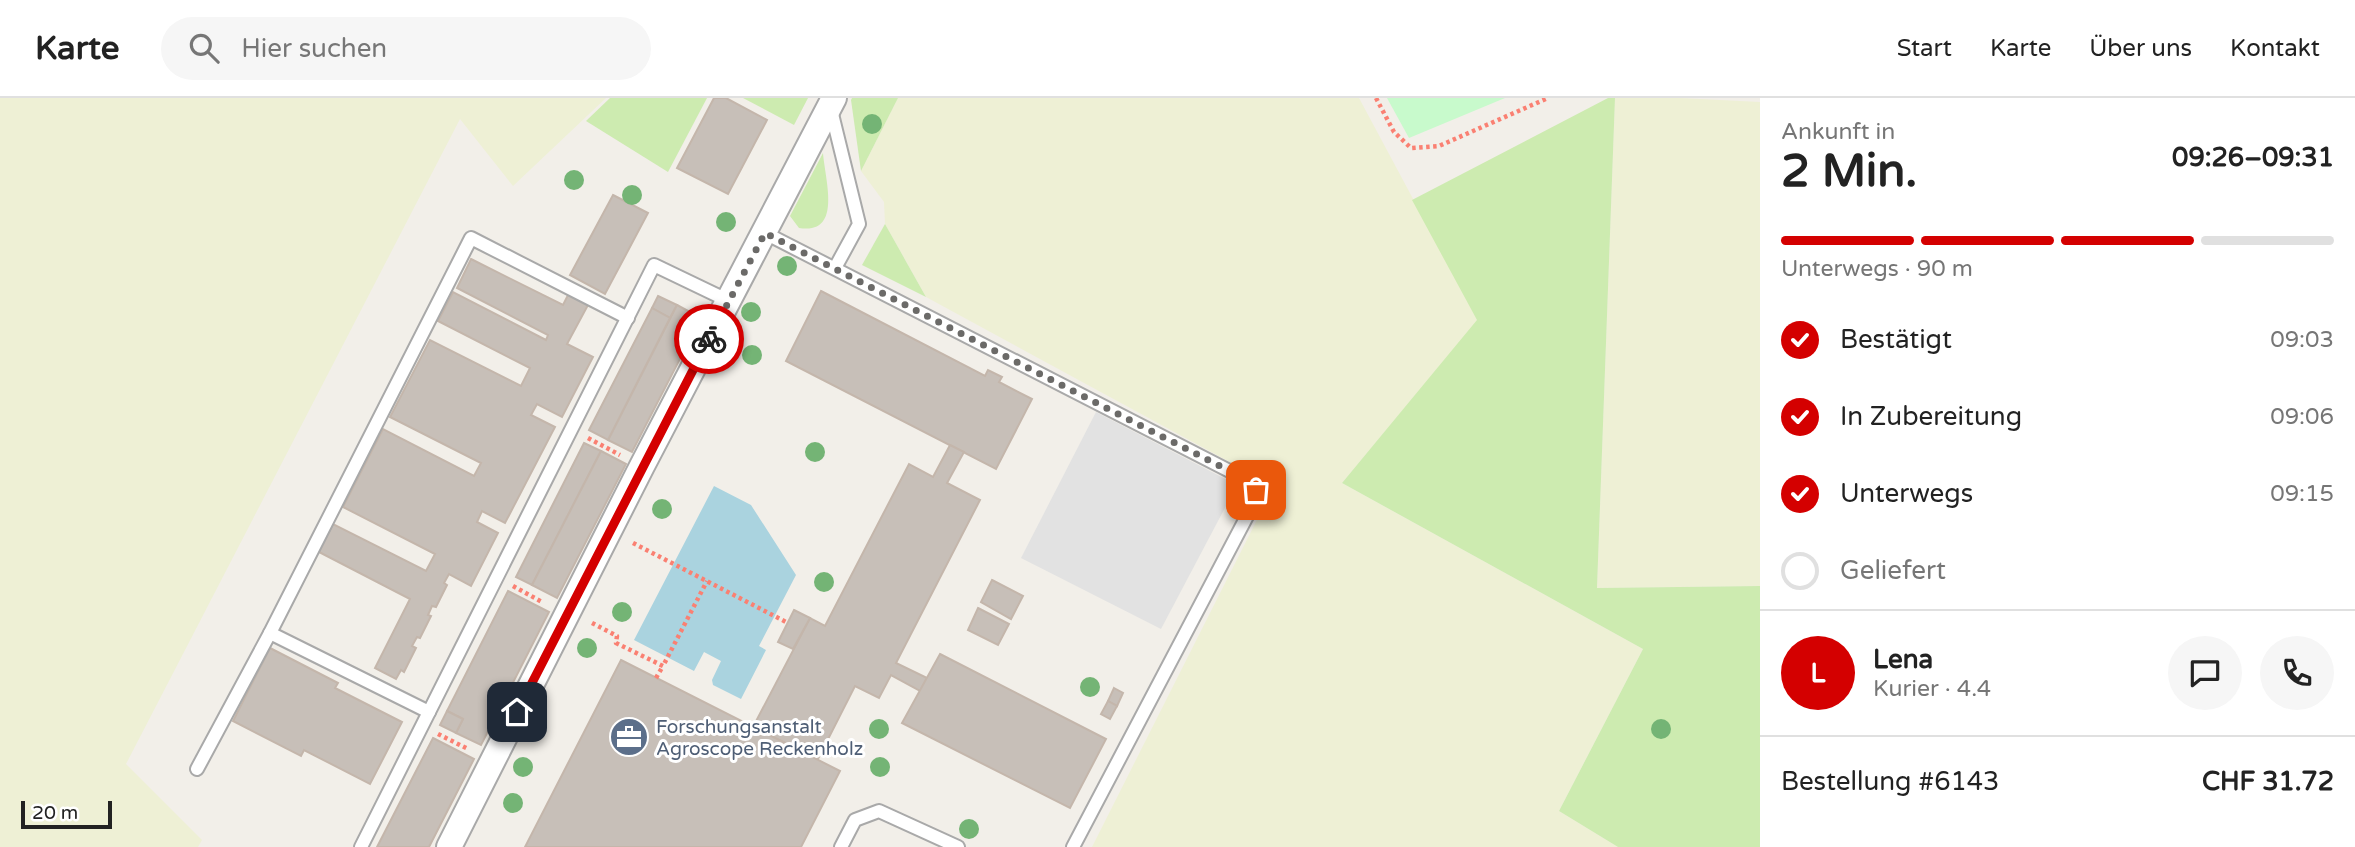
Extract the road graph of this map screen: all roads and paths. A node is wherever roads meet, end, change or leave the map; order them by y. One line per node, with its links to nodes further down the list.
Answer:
1 (1376, 98): 2 (path)
2 (1548, 98)
3 (832, 103): 4 (street); 5 (lane)
4 (765, 233): 5 (lane); 6 (street)
5 (835, 268): 26 (lane)
6 (729, 301): 7 (lane); 9 (street)
7 (628, 318): 8 (lane); 15 (lane)
8 (571, 430): 9 (path); 11 (lane)
9 (642, 466): 10 (street)
10 (610, 530): 12 (path); 13 (street)
11 (496, 578): 13 (path); 18 (lane)
12 (707, 581): 14 (path); 16 (path)
13 (568, 613): 16 (path); 20 (street)
14 (788, 623)
15 (270, 633): 18 (lane); 21 (lane)
16 (663, 666): 17 (path)
17 (656, 678)
18 (429, 712): 19 (lane)
19 (422, 726): 20 (path); 22 (lane)
20 (492, 761): 23 (street)
21 (197, 769)
22 (361, 847)
23 (449, 847)
24 (841, 847): 25 (lane)
25 (958, 847)
26 (1073, 847)

